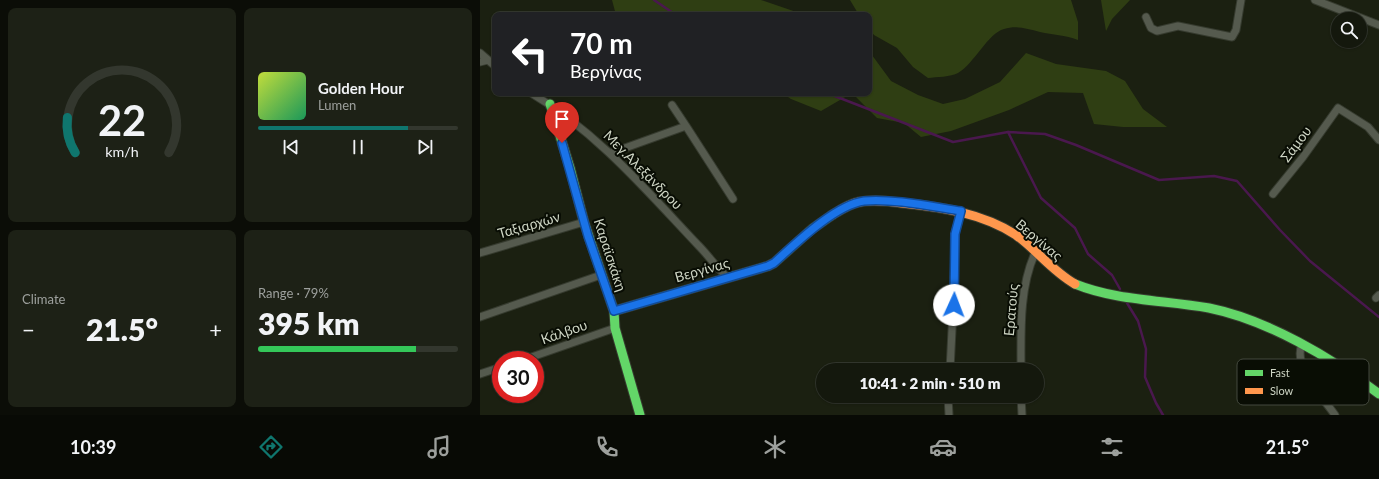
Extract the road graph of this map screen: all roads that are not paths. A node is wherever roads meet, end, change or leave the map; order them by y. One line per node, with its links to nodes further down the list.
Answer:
1 (1241, 0): 3 (street)
2 (1315, 0): 4 (street)
3 (1146, 17)
4 (1379, 25)
5 (480, 53): 6 (street)
6 (488, 60): 7 (street); 8 (street)
7 (480, 62)
8 (492, 63)
9 (536, 96): 10 (street, Μεγ.Αλεξάνδρου)
10 (550, 104): 14 (street, Μεγ.Αλεξάνδρου); 18 (street, Καραϊσκάκη)
11 (672, 105): 12 (street)
12 (686, 126): 14 (street); 16 (street)
13 (1379, 140): 15 (street, Σάμου)
14 (611, 153): 22 (street, Μεγ.Αλεξάνδρου)
15 (1273, 194)
16 (732, 200)
17 (961, 211): 20 (street, Βεργίνας); 22 (street, Βεργίνας); 30 (street)
18 (584, 222): 19 (street, Ταξιαρχών); 21 (street, Καραϊσκάκη)
19 (480, 253)
20 (1035, 253): 26 (street, Βεργίνας); 31 (street, Ερατούς)
21 (601, 275): 23 (street, Καραϊσκάκη); 24 (street)
22 (727, 277): 23 (street, Βεργίνας)
23 (614, 311): 25 (street, Καραϊσκάκη)
24 (480, 317)
25 (615, 328): 27 (street, Κάλβου); 39 (street, Καραϊσκάκη)
26 (1302, 345): 28 (street); 29 (street, Βεργίνας)
27 (544, 353)
28 (1300, 359)
29 (1327, 359)
30 (950, 363)
31 (1021, 363)
32 (492, 370): 33 (street)
33 (480, 374)
34 (1369, 387): 35 (street, Βεργίνας)
35 (1379, 394)
36 (948, 403): 40 (street)
37 (1021, 403): 41 (street)
38 (1328, 405): 42 (street)
39 (640, 415)
40 (949, 415)
41 (1022, 415)
42 (1336, 415)

